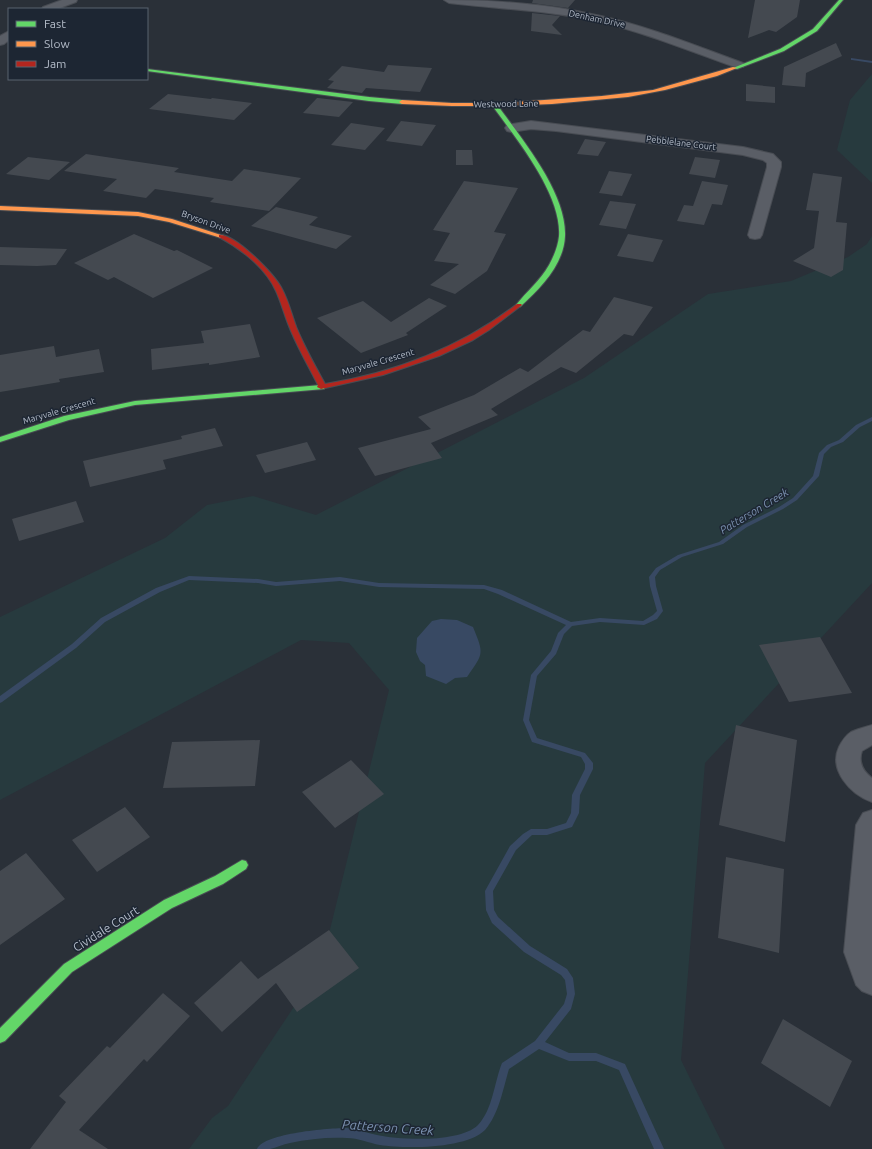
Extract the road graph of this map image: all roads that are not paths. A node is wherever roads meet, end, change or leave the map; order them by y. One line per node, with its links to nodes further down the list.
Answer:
1 (72, 0): 5 (street)
2 (449, 0): 4 (street, Denham Drive)
3 (841, 0): 8 (street, Westwood Lane)
4 (491, 2): 8 (street, Denham Drive)
5 (50, 8)
6 (8, 36): 7 (street)
7 (2, 48)
8 (739, 65): 10 (street, Westwood Lane)
9 (148, 70): 10 (street, Westwood Lane)
10 (494, 104): 11 (street, Maryvale Crescent)
11 (511, 128): 13 (street, Pebblelane Court); 14 (street, Maryvale Crescent)
12 (0, 208): 14 (street, Bryson Drive)
13 (755, 235)
14 (323, 387): 15 (street, Maryvale Crescent)
15 (0, 440)
16 (872, 735): 17 (street)
17 (872, 792)
18 (872, 821): 20 (street)
19 (242, 865): 21 (street, Cividale Court)
20 (869, 978)
21 (0, 1037)

